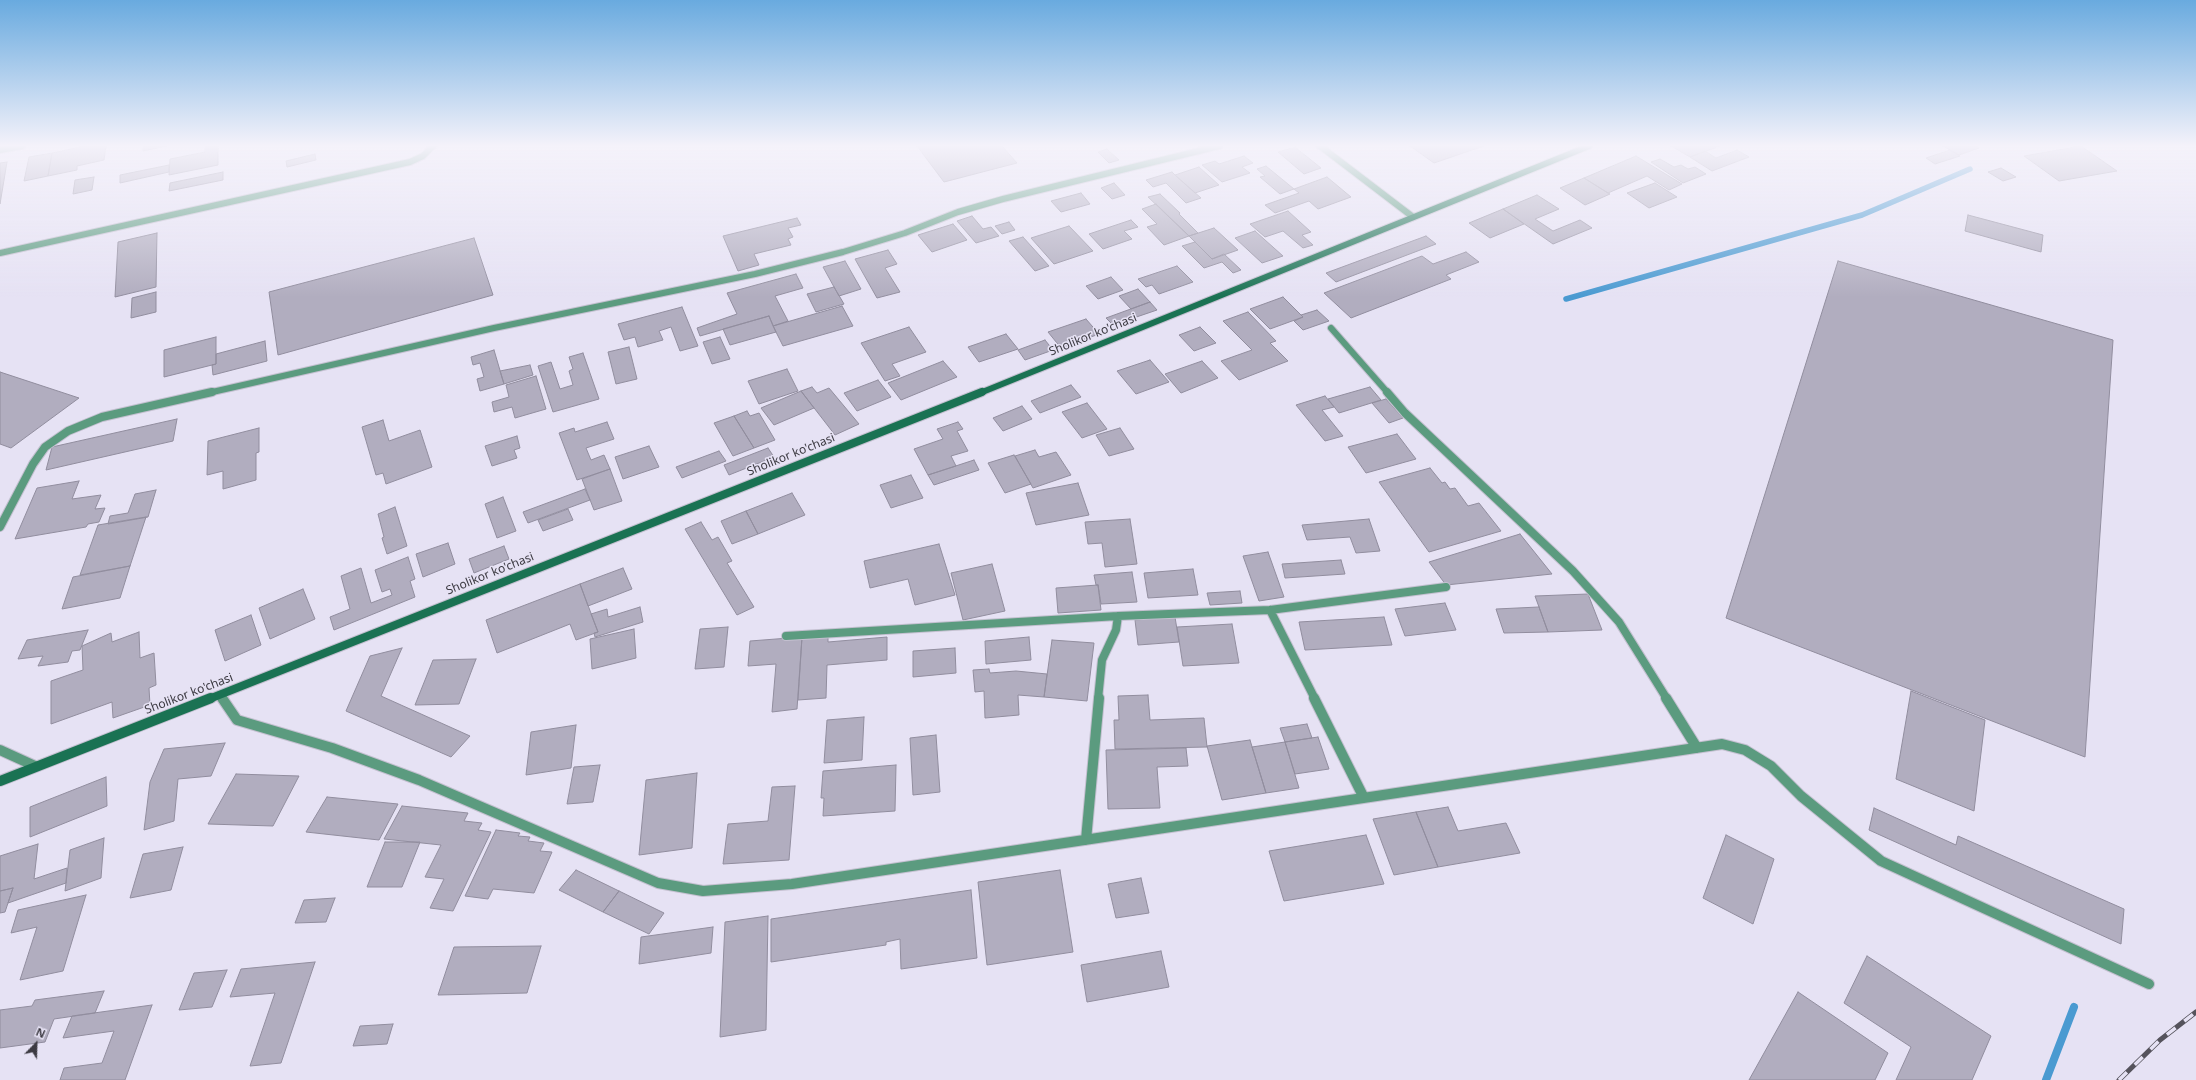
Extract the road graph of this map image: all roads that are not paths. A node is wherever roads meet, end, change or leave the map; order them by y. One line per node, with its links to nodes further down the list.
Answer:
1 (255, 196): 6 (street)
2 (1014, 196): 8 (street)
3 (1386, 196): 5 (street)
4 (1464, 196): 5 (street, Sholikor ko'chasi)
5 (1413, 217): 13 (street, Sholikor ko'chasi)
6 (0, 253)
7 (1331, 328): 14 (street)
8 (0, 527)
9 (1446, 587): 10 (street)
10 (1270, 610): 11 (street); 18 (street)
11 (1118, 616): 12 (street); 19 (street)
12 (786, 636)
13 (220, 696): 16 (street, Sholikor ko'chasi); 19 (street)
14 (1697, 748): 18 (street); 20 (street)
15 (0, 750): 16 (street)
16 (35, 766): 17 (street, Sholikor ko'chasi)
17 (0, 781)
18 (1364, 798): 19 (street)
19 (1086, 840)
20 (2149, 984)

